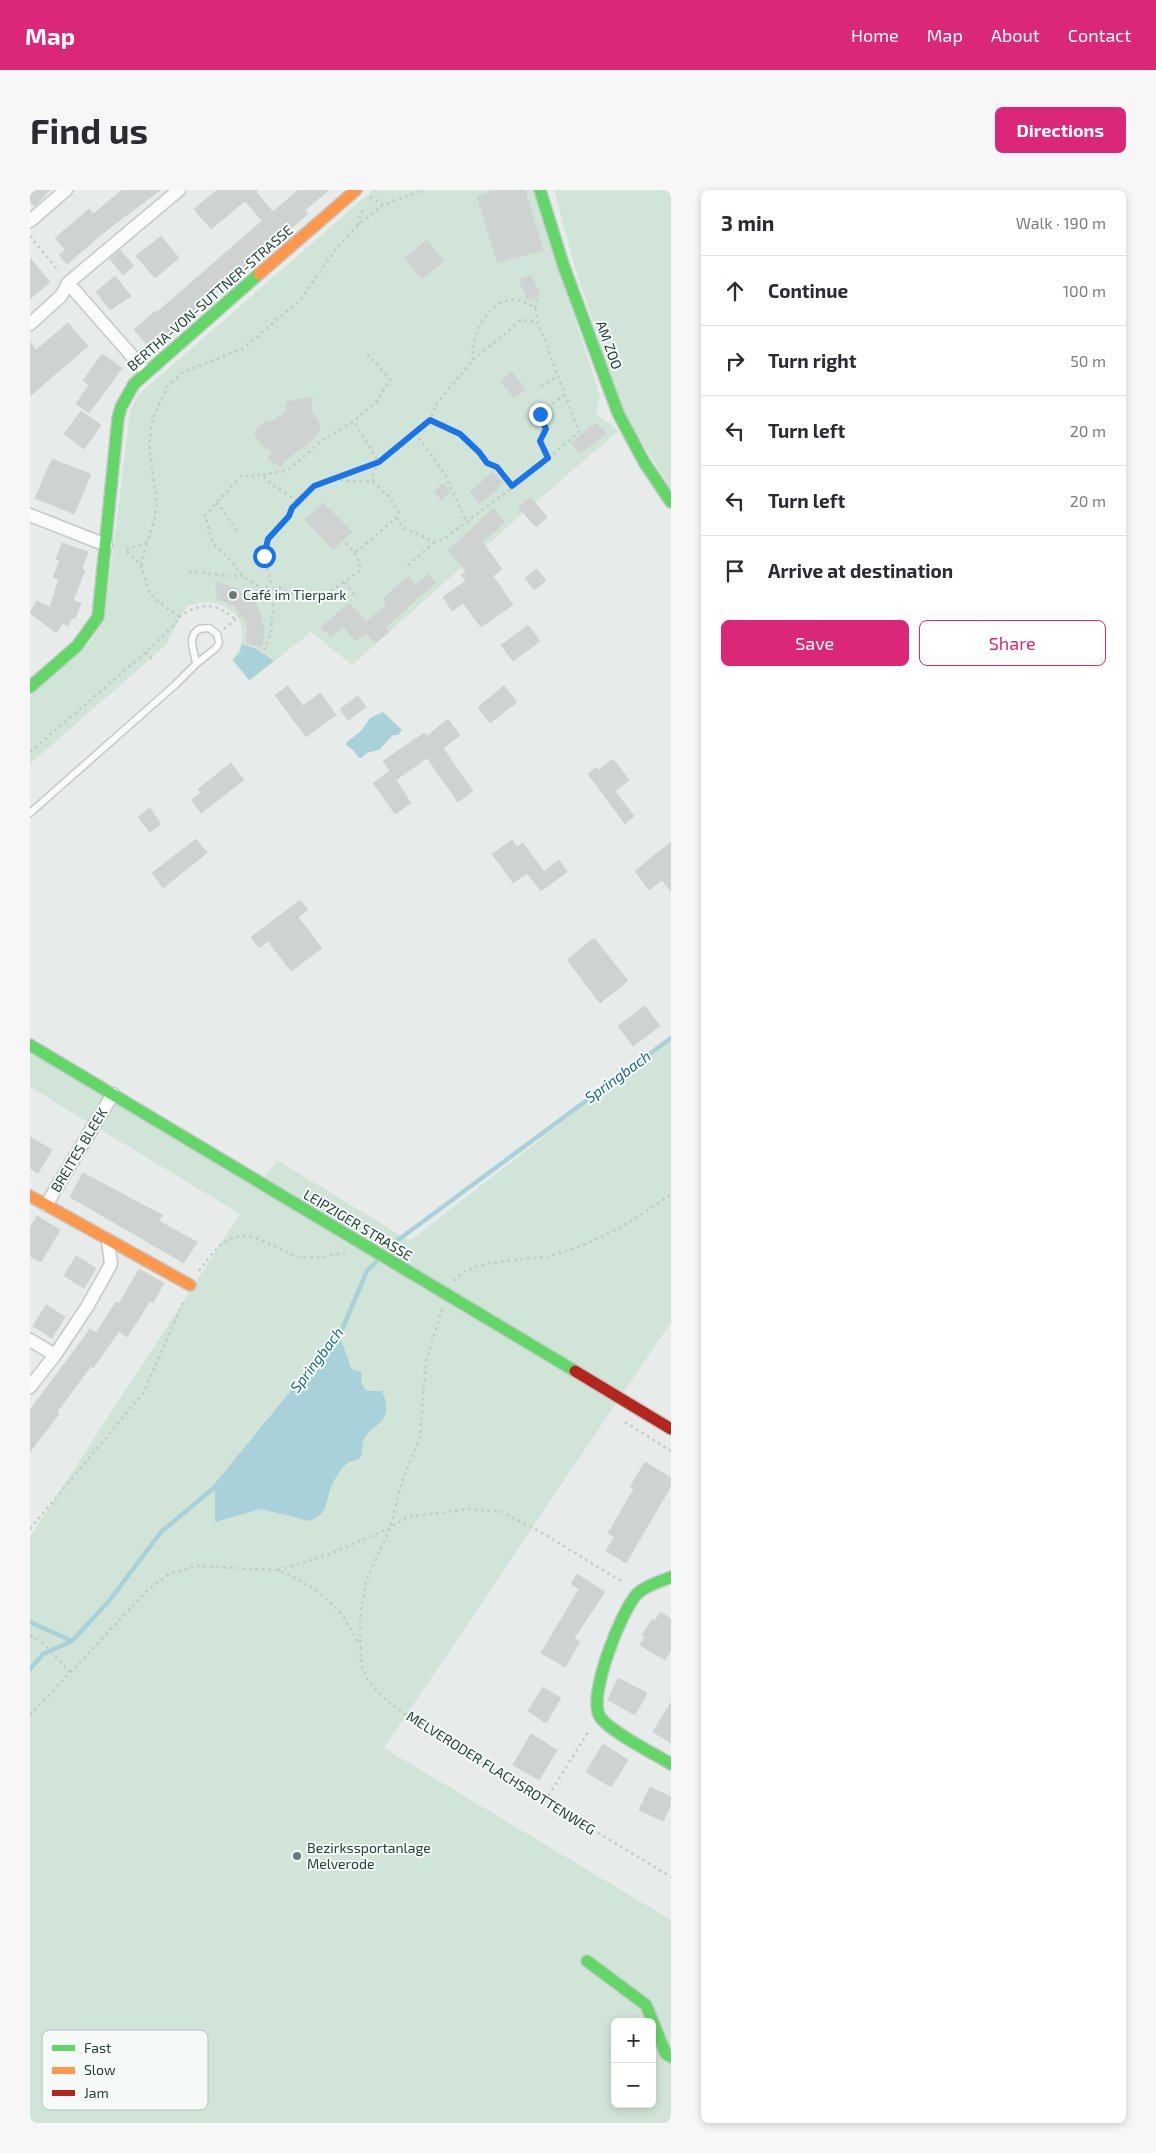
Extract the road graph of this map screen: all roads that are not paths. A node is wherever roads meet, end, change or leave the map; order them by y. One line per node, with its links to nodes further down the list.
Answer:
1 (66, 190): 5 (street)
2 (179, 190): 6 (street)
3 (356, 190): 8 (street, BERTHA-VON-SUTTNER-STRASSE)
4 (540, 190): 9 (street, AM ZOO)
5 (30, 221)
6 (68, 283): 7 (street); 8 (street)
7 (30, 324)
8 (146, 372): 11 (street, BERTHA-VON-SUTTNER-STRASSE)
9 (671, 502)
10 (30, 516): 11 (street)
11 (106, 545): 13 (street, BERTHA-VON-SUTTNER-STRASSE)
12 (196, 664): 12 (lane); 14 (lane)
13 (30, 687)
14 (30, 813)
15 (30, 1045): 16 (street, LEIPZIGER STRASSE)
16 (113, 1094): 18 (street, BREITES BLEEK); 24 (street, LEIPZIGER STRASSE)
17 (30, 1196): 18 (street, BREITES BLEEK)
18 (46, 1205): 19 (street, BREITES BLEEK)
19 (108, 1240): 20 (street, BREITES BLEEK); 22 (street)
20 (190, 1286)
21 (30, 1340): 22 (street)
22 (55, 1355): 23 (street)
23 (30, 1387)
24 (671, 1429)
25 (671, 1577): 26 (street)
26 (671, 1764)
27 (587, 1961): 28 (street)
28 (671, 2057)

